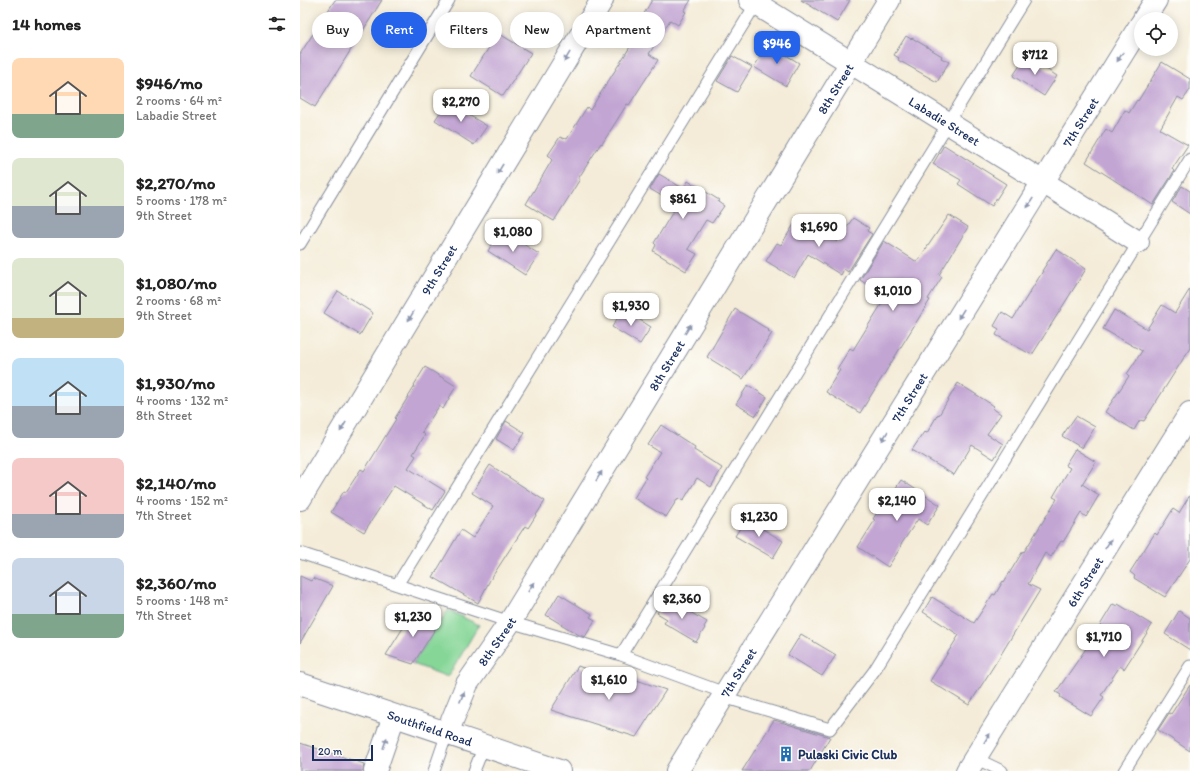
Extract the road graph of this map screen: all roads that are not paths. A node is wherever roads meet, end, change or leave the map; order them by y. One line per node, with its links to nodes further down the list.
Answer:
1 (449, 0): 14 (lane)
2 (602, 0): 16 (street, 9th Street, one-way to 16)
3 (889, 0): 9 (street, 8th Street)
4 (1024, 0): 10 (lane)
5 (1156, 0): 7 (street)
6 (755, 1): 9 (street, Labadie Street); 18 (lane)
7 (1148, 12)
8 (1134, 35): 12 (street, 7th Street, one-way to 12)
9 (851, 62): 10 (street, Labadie Street); 19 (street, 8th Street, one-way to 9)
10 (948, 122): 12 (street, Labadie Street); 20 (lane)
11 (1190, 159): 13 (lane)
12 (1043, 182): 13 (street, Labadie Street); 23 (street, 7th Street, one-way to 23)
13 (1138, 242): 23 (lane)
14 (300, 244)
15 (1190, 413): 27 (street, 6th Street, one-way to 15)
16 (300, 499)
17 (300, 553): 18 (lane)
18 (397, 585): 19 (lane)
19 (510, 622): 20 (lane); 25 (street, 8th Street, one-way to 19)
20 (621, 655): 23 (lane)
21 (1190, 666): 34 (lane)
22 (300, 684): 24 (street, Southfield Road)
23 (724, 695): 32 (street, 7th Street)
24 (394, 716): 25 (street, Southfield Road); 28 (street, one-way to 24)
25 (447, 733): 26 (street, Southfield Road); 29 (lane)
26 (484, 746): 30 (lane); 31 (street, Southfield Road)
27 (971, 765): 33 (lane)
28 (375, 771)
29 (434, 771)
30 (474, 771)
31 (559, 771)
32 (677, 771)
33 (1002, 771)
34 (1124, 771)

